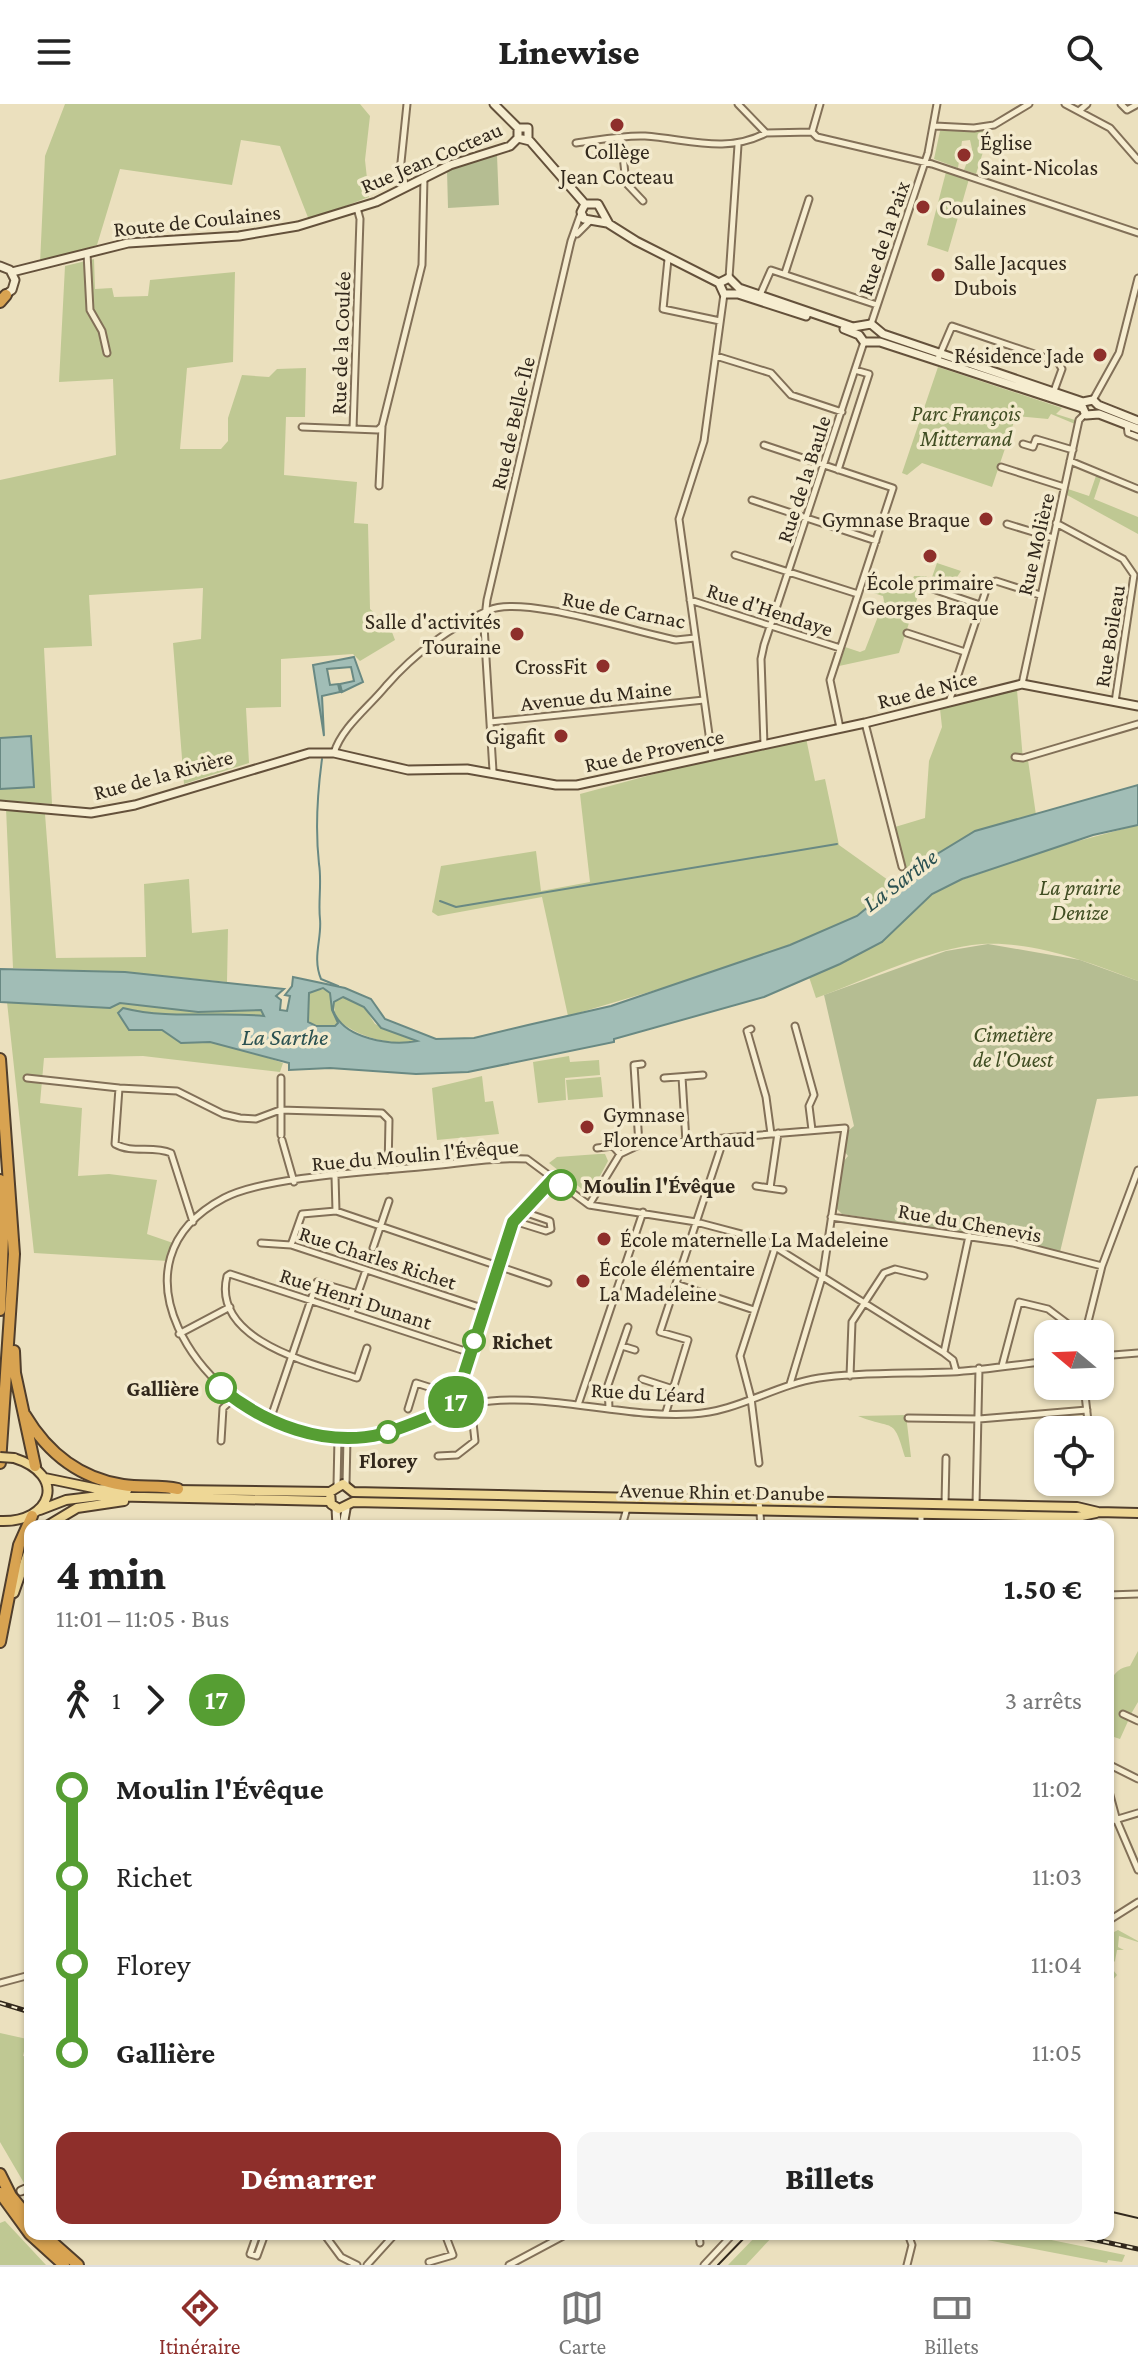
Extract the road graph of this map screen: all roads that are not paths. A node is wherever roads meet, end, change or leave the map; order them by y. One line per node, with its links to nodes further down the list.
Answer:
1 (407, 104): 24 (street)
2 (494, 104): 13 (street)
3 (738, 104): 15 (street)
4 (820, 104): 14 (street)
5 (937, 104): 12 (street, Rue de la Paix)
6 (1029, 104): 12 (street)
7 (1065, 104): 11 (street)
8 (1087, 104): 11 (street)
9 (1121, 104): 10 (street)
10 (1138, 104)
11 (1080, 110): 21 (street)
12 (935, 126): 22 (street, Rue de la Paix)
13 (518, 128): 17 (street); 18 (street)
14 (812, 132): 15 (street); 22 (street)
15 (766, 133): 20 (street)
16 (621, 137): 19 (street); 20 (street); 26 (street)
17 (518, 138): 18 (street); 23 (street, Rue Jean Cocteau)
18 (528, 139): 27 (street)
19 (576, 143)
20 (738, 145): 39 (street, Rue de Carnac)
21 (1138, 160)
22 (925, 163): 31 (street); 42 (street, Rue de la Paix)
23 (424, 178): 24 (street, Rue Jean Cocteau); 58 (street)
24 (406, 187): 28 (street, Rue Jean Cocteau)
25 (809, 199): 36 (street)
26 (643, 201)
27 (585, 204): 29 (street); 30 (street)
28 (357, 208): 33 (street, Route de Coulaines); 60 (street, Rue de la Coulée)
29 (581, 213): 30 (street); 32 (street, Rue de Belle-Île)
30 (596, 219): 32 (street); 34 (street)
31 (1138, 233)
32 (571, 241): 86 (street, Rue de Belle-Île)
33 (87, 253): 37 (street, Route de Coulaines); 48 (street)
34 (668, 259): 39 (street); 43 (street)
35 (0, 266): 37 (street)
36 (785, 273): 40 (street); 42 (street)
37 (13, 276): 41 (street)
38 (1138, 278): 53 (street)
39 (730, 288): 40 (street); 43 (street, Rue de Carnac); 46 (street)
40 (760, 295): 46 (street)
41 (2, 297)
42 (877, 305): 44 (street, Rue de la Paix)
43 (720, 321): 49 (street, Rue de Carnac)
44 (871, 324): 45 (street); 46 (street)
45 (878, 331): 47 (street); 50 (street)
46 (862, 335): 47 (street); 51 (street, Rue de la Baule)
47 (875, 341): 50 (street)
48 (107, 353)
49 (716, 356): 55 (street); 84 (street, Rue de Carnac)
50 (941, 359): 52 (street); 52 (street); 54 (street)
51 (855, 370): 55 (street, Rue de la Baule); 69 (street)
52 (1054, 391): 54 (street)
53 (1096, 406): 54 (street); 54 (street); 56 (street); 57 (street)
54 (1083, 408): 65 (street, Rue Molière)
55 (842, 412): 67 (street, Rue de la Baule)
56 (1138, 421)
57 (1127, 424): 61 (street); 62 (street)
58 (382, 426): 60 (street); 70 (street)
59 (302, 427): 60 (street, Rue de la Coulée)
60 (353, 429)
61 (1138, 429)
62 (1138, 437)
63 (1023, 444): 65 (street)
64 (764, 445): 67 (street)
65 (1073, 450): 66 (street, Rue Molière)
66 (1070, 461): 71 (street, Rue Molière); 72 (street)
67 (825, 465): 69 (street); 74 (street, Rue de la Baule)
68 (1001, 467): 71 (street)
69 (838, 470): 78 (street)
70 (379, 486)
71 (1064, 487): 75 (street, Rue Molière)
72 (1138, 489)
73 (752, 500): 74 (street)
74 (807, 518): 78 (street); 80 (street, Rue de la Baule)
75 (1056, 523): 77 (street, Rue Molière); 94 (street, Rue Boileau)
76 (1007, 524): 77 (street)
77 (1053, 538): 83 (street, Rue Molière)
78 (876, 541): 82 (street)
79 (735, 555): 80 (street)
80 (789, 572): 82 (street); 87 (street, Rue de la Baule)
81 (921, 585): 85 (street)
82 (858, 594): 90 (street)
83 (1040, 595): 85 (street); 92 (street, Rue Molière)
84 (690, 600): 87 (street, Rue d'Hendaye); 89 (street, Rue de Carnac)
85 (980, 605): 91 (street)
86 (485, 614): 89 (street, Rue de Carnac); 97 (street, Rue de Belle-Île); 102 (street, Rue de Carnac)
87 (771, 626): 90 (street, Rue d'Hendaye); 101 (street, Rue de la Baule)
88 (907, 633): 91 (street)
89 (695, 638): 93 (street)
90 (840, 648): 100 (street)
91 (965, 652): 95 (street)
92 (1022, 684): 94 (street); 95 (street, Rue de Nice)
93 (704, 700): 97 (street, Avenue du Maine); 103 (street)
94 (1115, 702): 96 (street)
95 (949, 703): 98 (street, Rue de Nice)
96 (1138, 706)
97 (490, 722): 105 (street, Rue de Belle-Île)
98 (865, 723): 100 (street, Rue de Nice); 107 (street)
99 (1138, 724): 104 (street)
100 (840, 728): 101 (street, Rue de Provence)
101 (764, 745): 103 (street, Rue de Provence)
102 (334, 753): 105 (street, Rue de Provence); 106 (street, Rue de la Rivière)
103 (712, 756): 105 (street, Rue de Provence)
104 (1015, 757)
105 (493, 771)
106 (0, 805)
107 (902, 867)
108 (795, 1026): 119 (street)
109 (751, 1029): 120 (street)
110 (0, 1059): 160 (highway)
111 (642, 1064): 123 (street)
112 (703, 1075): 113 (street)
113 (682, 1077): 116 (street); 122 (street)
114 (27, 1078): 117 (street)
115 (281, 1078): 118 (street)
116 (664, 1078)
117 (119, 1088): 118 (street); 142 (street)
118 (280, 1110): 126 (street); 131 (street)
119 (812, 1130): 120 (street); 140 (street)
120 (774, 1134): 121 (street); 133 (street)
121 (724, 1138): 122 (street); 143 (street)
122 (686, 1142): 123 (street)
123 (639, 1145): 125 (street)
124 (597, 1148): 125 (street)
125 (620, 1154): 136 (street)
126 (388, 1170): 128 (street, Rue du Moulin l'Évêque); 129 (street, Rue du Moulin l'Évêque)
127 (1138, 1170): 151 (street)
128 (335, 1176): 131 (street, Rue du Moulin l'Évêque); 137 (street)
129 (553, 1179): 136 (street, Rue du Moulin l'Évêque); 138 (street)
130 (0, 1180): 163 (highway)
131 (294, 1182): 142 (street, Rue du Moulin l'Évêque)
132 (756, 1186): 133 (street)
133 (770, 1188): 134 (street)
134 (783, 1190)
135 (389, 1201): 144 (street)
136 (589, 1205): 139 (street, Rue du Moulin l'Évêque)
137 (336, 1211): 144 (street); 147 (street)
138 (521, 1211): 141 (street); 141 (street)
139 (643, 1212): 143 (street, Rue du Moulin l'Évêque); 191 (street)
140 (831, 1217): 145 (street, Rue du Chenevis); 153 (street)
141 (514, 1221): 150 (street)
142 (193, 1222): 169 (street)
143 (696, 1222): 148 (street, Rue du Moulin l'Évêque); 156 (street)
144 (380, 1227): 149 (street); 150 (street)
145 (969, 1236): 151 (street, Rue du Chenevis); 174 (street)
146 (261, 1243): 147 (street, Rue Charles Richet)
147 (291, 1245): 152 (street, Rue Charles Richet)
148 (776, 1245): 153 (street, Rue du Moulin l'Évêque); 164 (street)
149 (373, 1248)
150 (499, 1266): 155 (street); 162 (street)
151 (1102, 1266): 167 (street)
152 (366, 1270): 157 (street); 162 (street, Rue Charles Richet)
153 (823, 1274): 159 (street, Rue du Moulin l'Évêque); 184 (street)
154 (924, 1276): 159 (street)
155 (548, 1283)
156 (676, 1284): 164 (street); 185 (street)
157 (358, 1294): 158 (street); 165 (street)
158 (310, 1300): 161 (street, Rue Henri Dunant); 165 (street, Rue Henri Dunant); 177 (street)
159 (865, 1301): 174 (street, Rue du Moulin l'Évêque); 182 (street)
160 (12, 1303): 197 (highway); 207 (highway)
161 (230, 1307): 169 (street); 177 (street)
162 (485, 1309): 173 (street)
163 (0, 1310)
164 (754, 1310): 187 (street)
165 (351, 1313): 173 (street, Rue Henri Dunant)
166 (1063, 1320): 179 (street)
167 (1088, 1320)
168 (628, 1327): 170 (street)
169 (179, 1334): 188 (street, Rue du Léard)
170 (622, 1346): 172 (street); 193 (street)
171 (367, 1348): 177 (street)
172 (635, 1350)
173 (471, 1353): 186 (street)
174 (944, 1353): 181 (street, Rue du Moulin l'Évêque)
175 (1138, 1353): 176 (street)
176 (1114, 1355)
177 (292, 1356): 201 (street)
178 (1034, 1363): 179 (street, Rue du Léard)
179 (1002, 1366): 180 (street, Rue du Léard)
180 (979, 1368): 181 (street, Rue du Léard); 200 (street)
181 (956, 1371): 182 (street, Rue du Léard)
182 (850, 1376): 184 (street, Rue du Léard)
183 (642, 1379): 185 (street)
184 (790, 1384): 187 (street, Rue du Léard)
185 (673, 1389): 196 (street)
186 (457, 1396): 192 (street); 194 (street)
187 (751, 1398): 196 (street, Rue du Léard); 208 (street)
188 (233, 1399): 201 (street, Rue du Léard); 204 (street)
189 (1086, 1400): 195 (street)
190 (471, 1404): 191 (street, Rue du Léard); 192 (street, Rue du Léard); 205 (street)
191 (578, 1405): 193 (street, Rue du Léard)
192 (457, 1406): 203 (street, Rue du Léard)
193 (609, 1408): 196 (street, Rue du Léard)
194 (408, 1409)
195 (1087, 1410): 198 (street); 200 (street)
196 (666, 1412)
197 (25, 1415): 209 (highway); 211 (highway)
198 (1088, 1416)
199 (908, 1418): 200 (street)
200 (979, 1419): 216 (street)
201 (270, 1420): 202 (street, Rue du Léard)
202 (338, 1438): 203 (street, Rue du Léard); 213 (street)
203 (347, 1438): 213 (street)
204 (221, 1441)
205 (438, 1456)
206 (946, 1458): 215 (street)
207 (0, 1460): 209 (main road, bridge)
208 (759, 1463)
209 (35, 1466): 210 (main road)
210 (45, 1478): 211 (main road); 218 (main road)
211 (178, 1493): 212 (main road); 213 (main road, Avenue Rhin et Danube)
212 (153, 1497): 218 (main road); 223 (main road)
213 (341, 1497): 214 (main road, Avenue Rhin et Danube); 217 (main road, Avenue Rhin et Danube); 224 (street); 225 (street)
214 (759, 1505): 215 (main road, Avenue Rhin et Danube); 217 (main road, Avenue Rhin et Danube); 219 (main road, Avenue Rhin et Danube); 227 (street)
215 (945, 1505): 216 (main road, Avenue Rhin et Danube)
216 (976, 1506): 220 (main road, Avenue Rhin et Danube)
217 (627, 1507): 226 (street)
218 (36, 1513): 222 (highway); 229 (main road)
219 (921, 1513): 220 (main road, Avenue Rhin et Danube); 228 (street)
220 (1095, 1513): 221 (main road)
221 (1138, 1513)
222 (32, 1520)
223 (55, 1520)
224 (338, 1520)
225 (343, 1520)
226 (624, 1520)
227 (760, 1520)
228 (921, 1520)
229 (5, 1521)
230 (24, 1536): 234 (highway)
231 (24, 1562): 235 (main road)
232 (1138, 1594): 233 (street)
233 (1114, 1595)
234 (0, 1642)
235 (0, 1652)
236 (1123, 1714): 237 (street)
237 (1138, 1721)
238 (1114, 1767): 239 (street)
239 (1138, 1779)
240 (1114, 1810): 243 (street)
241 (1138, 1813): 243 (street)
242 (1114, 1821): 243 (street)
243 (1117, 1821): 244 (street)
244 (1138, 1870)
245 (1138, 1902): 246 (street)
246 (1114, 1917)
247 (24, 1977): 248 (street)
248 (0, 1983)
249 (0, 2174): 253 (highway)
250 (24, 2190): 251 (street)
251 (21, 2191)
252 (0, 2193): 254 (highway)
253 (24, 2212)
254 (24, 2226)
255 (37, 2240): 268 (highway)
256 (50, 2240): 269 (highway)
257 (255, 2240): 258 (street)
258 (263, 2240)
259 (328, 2240): 270 (street)
260 (390, 2240): 271 (street)
261 (447, 2240): 267 (street)
262 (556, 2240): 272 (street)
263 (700, 2240): 266 (street)
264 (727, 2240): 273 (street)
265 (910, 2240): 274 (street)
266 (700, 2243)
267 (429, 2262)
268 (64, 2265)
269 (78, 2265)
270 (357, 2265)
271 (367, 2265)
272 (509, 2265)
273 (704, 2265)
274 (907, 2265)

